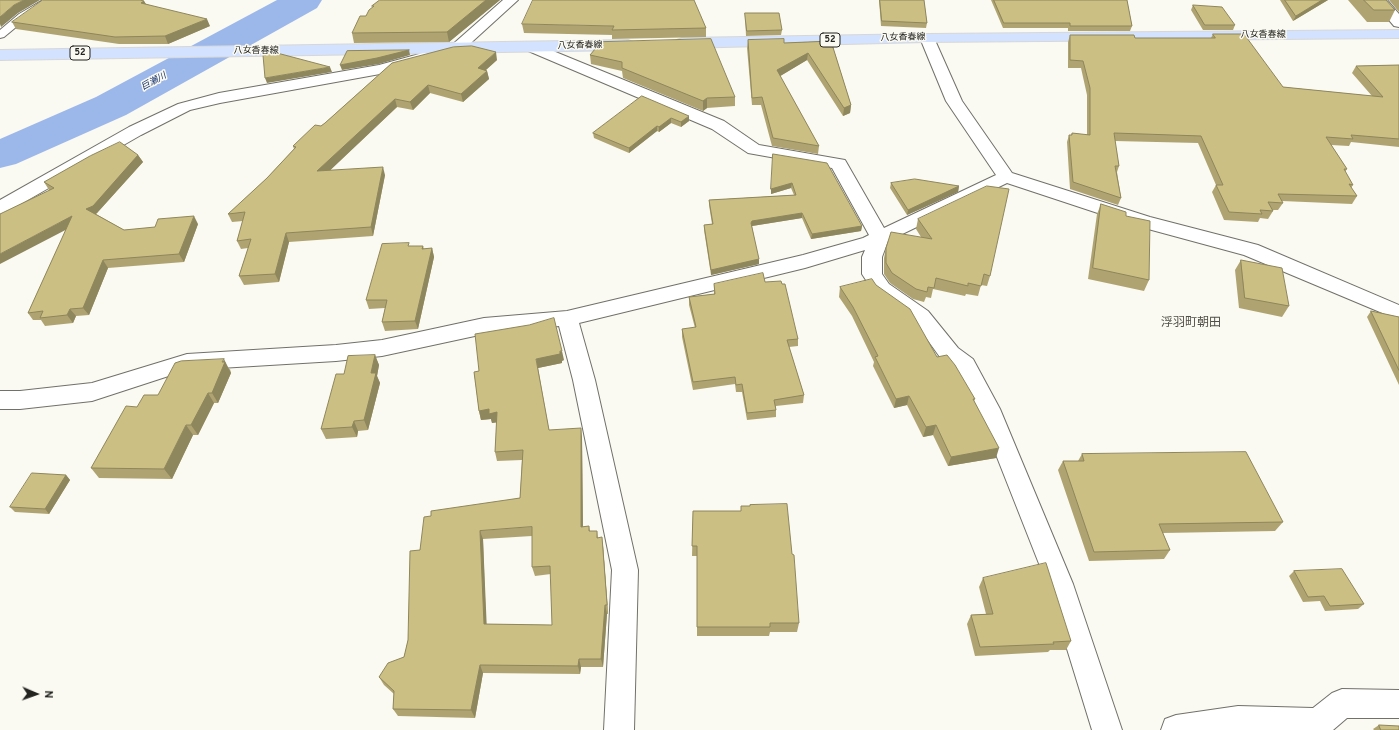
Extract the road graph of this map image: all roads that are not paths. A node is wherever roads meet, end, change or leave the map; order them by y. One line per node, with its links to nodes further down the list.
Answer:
1 (50, 0): 6 (lane)
2 (511, 0): 11 (street)
3 (1379, 0): 4 (street)
4 (1399, 23)
5 (1399, 34): 7 (main road, 八女香春線 / 52)
6 (0, 35)
7 (927, 38): 9 (main road, 八女香春線 / 52); 13 (street)
8 (642, 44): 10 (main road, 八女香春線 / 52)
9 (666, 44)
10 (531, 47): 11 (main road, 八女香春線 / 52); 15 (street)
11 (457, 48): 12 (main road, 八女香春線 / 52); 14 (street)
12 (0, 55)
13 (1006, 177): 15 (street); 16 (street)
14 (0, 208)
15 (880, 237): 17 (street); 21 (street)
16 (1399, 313)
17 (567, 318): 18 (street); 20 (street)
18 (0, 400)
19 (1399, 704): 22 (street)
20 (619, 730)
21 (1107, 730)
22 (1176, 730)

